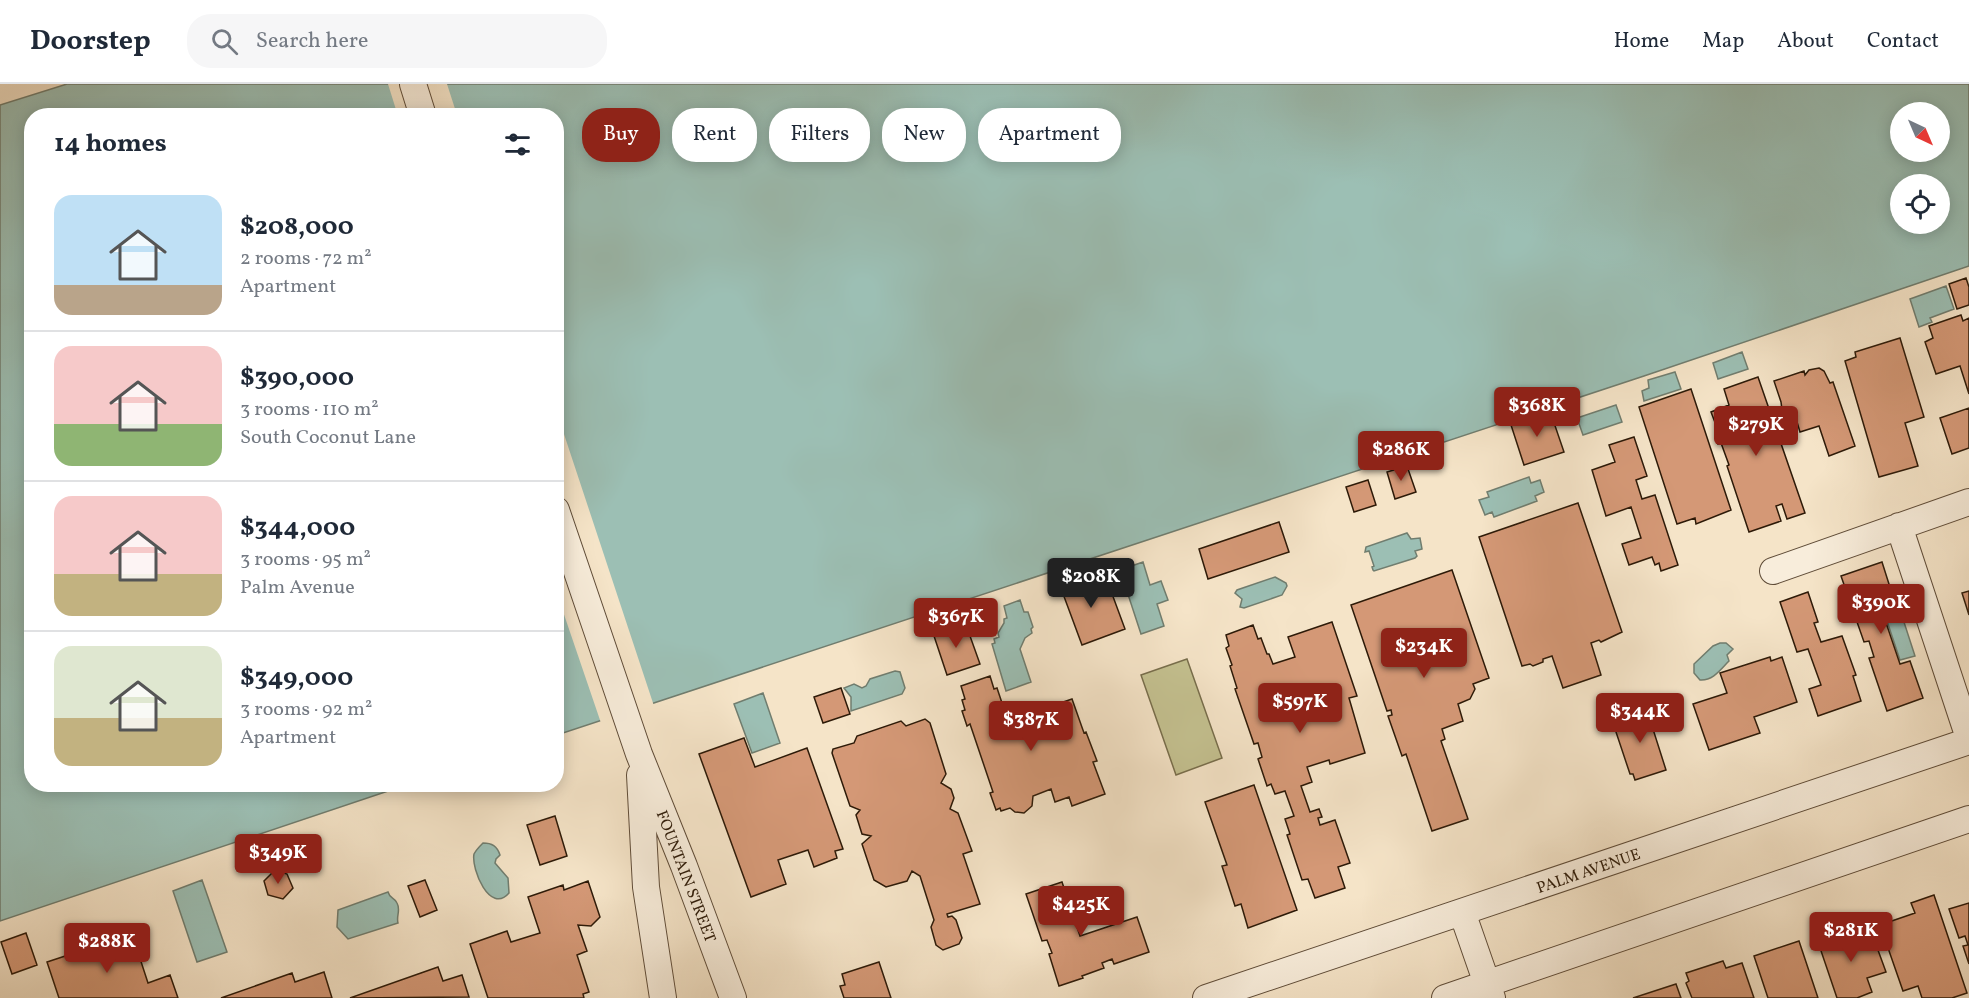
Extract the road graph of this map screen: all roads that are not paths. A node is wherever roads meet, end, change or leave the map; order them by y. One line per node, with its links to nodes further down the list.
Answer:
1 (413, 84): 2 (street)
2 (420, 108)
3 (1969, 502): 4 (street)
4 (1899, 526): 6 (street); 7 (street)
5 (564, 534): 8 (street, FOUNTAIN STREET)
6 (1773, 571)
7 (1969, 740): 10 (street, PALM AVENUE)
8 (639, 754): 12 (street, FOUNTAIN STREET); 13 (street, FOUNTAIN STREET)
9 (1969, 819): 11 (street)
10 (1462, 912): 11 (street); 14 (street, PALM AVENUE)
11 (1490, 991): 15 (street)
12 (663, 998)
13 (733, 998)
14 (1206, 998)
15 (1445, 998)

